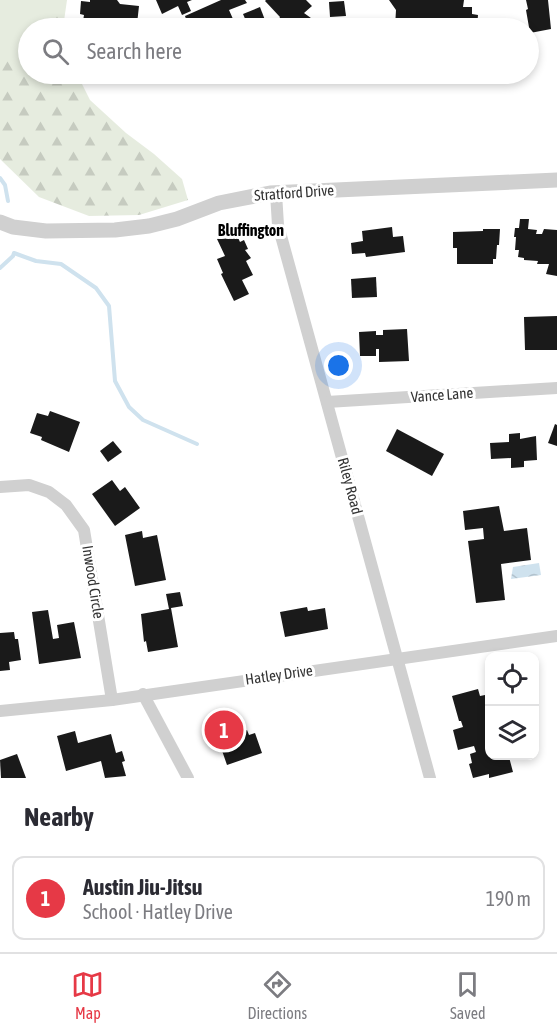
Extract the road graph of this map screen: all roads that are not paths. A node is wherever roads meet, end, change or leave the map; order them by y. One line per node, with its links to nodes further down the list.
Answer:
1 (557, 180): 2 (street, Stratford Drive)
2 (276, 193): 3 (street, Stratford Drive); 5 (street, Riley Road)
3 (0, 222)
4 (557, 388): 5 (street, Vance Lane)
5 (327, 402): 8 (street, Riley Road)
6 (0, 487): 10 (street, Inwood Circle)
7 (557, 636): 8 (street, Hatley Drive)
8 (397, 659): 9 (street, Hatley Drive); 13 (street, Riley Road)
9 (143, 694): 10 (street, Hatley Drive); 12 (street)
10 (112, 700): 11 (street, Hatley Drive)
11 (0, 711)
12 (188, 778)
13 (430, 778)

